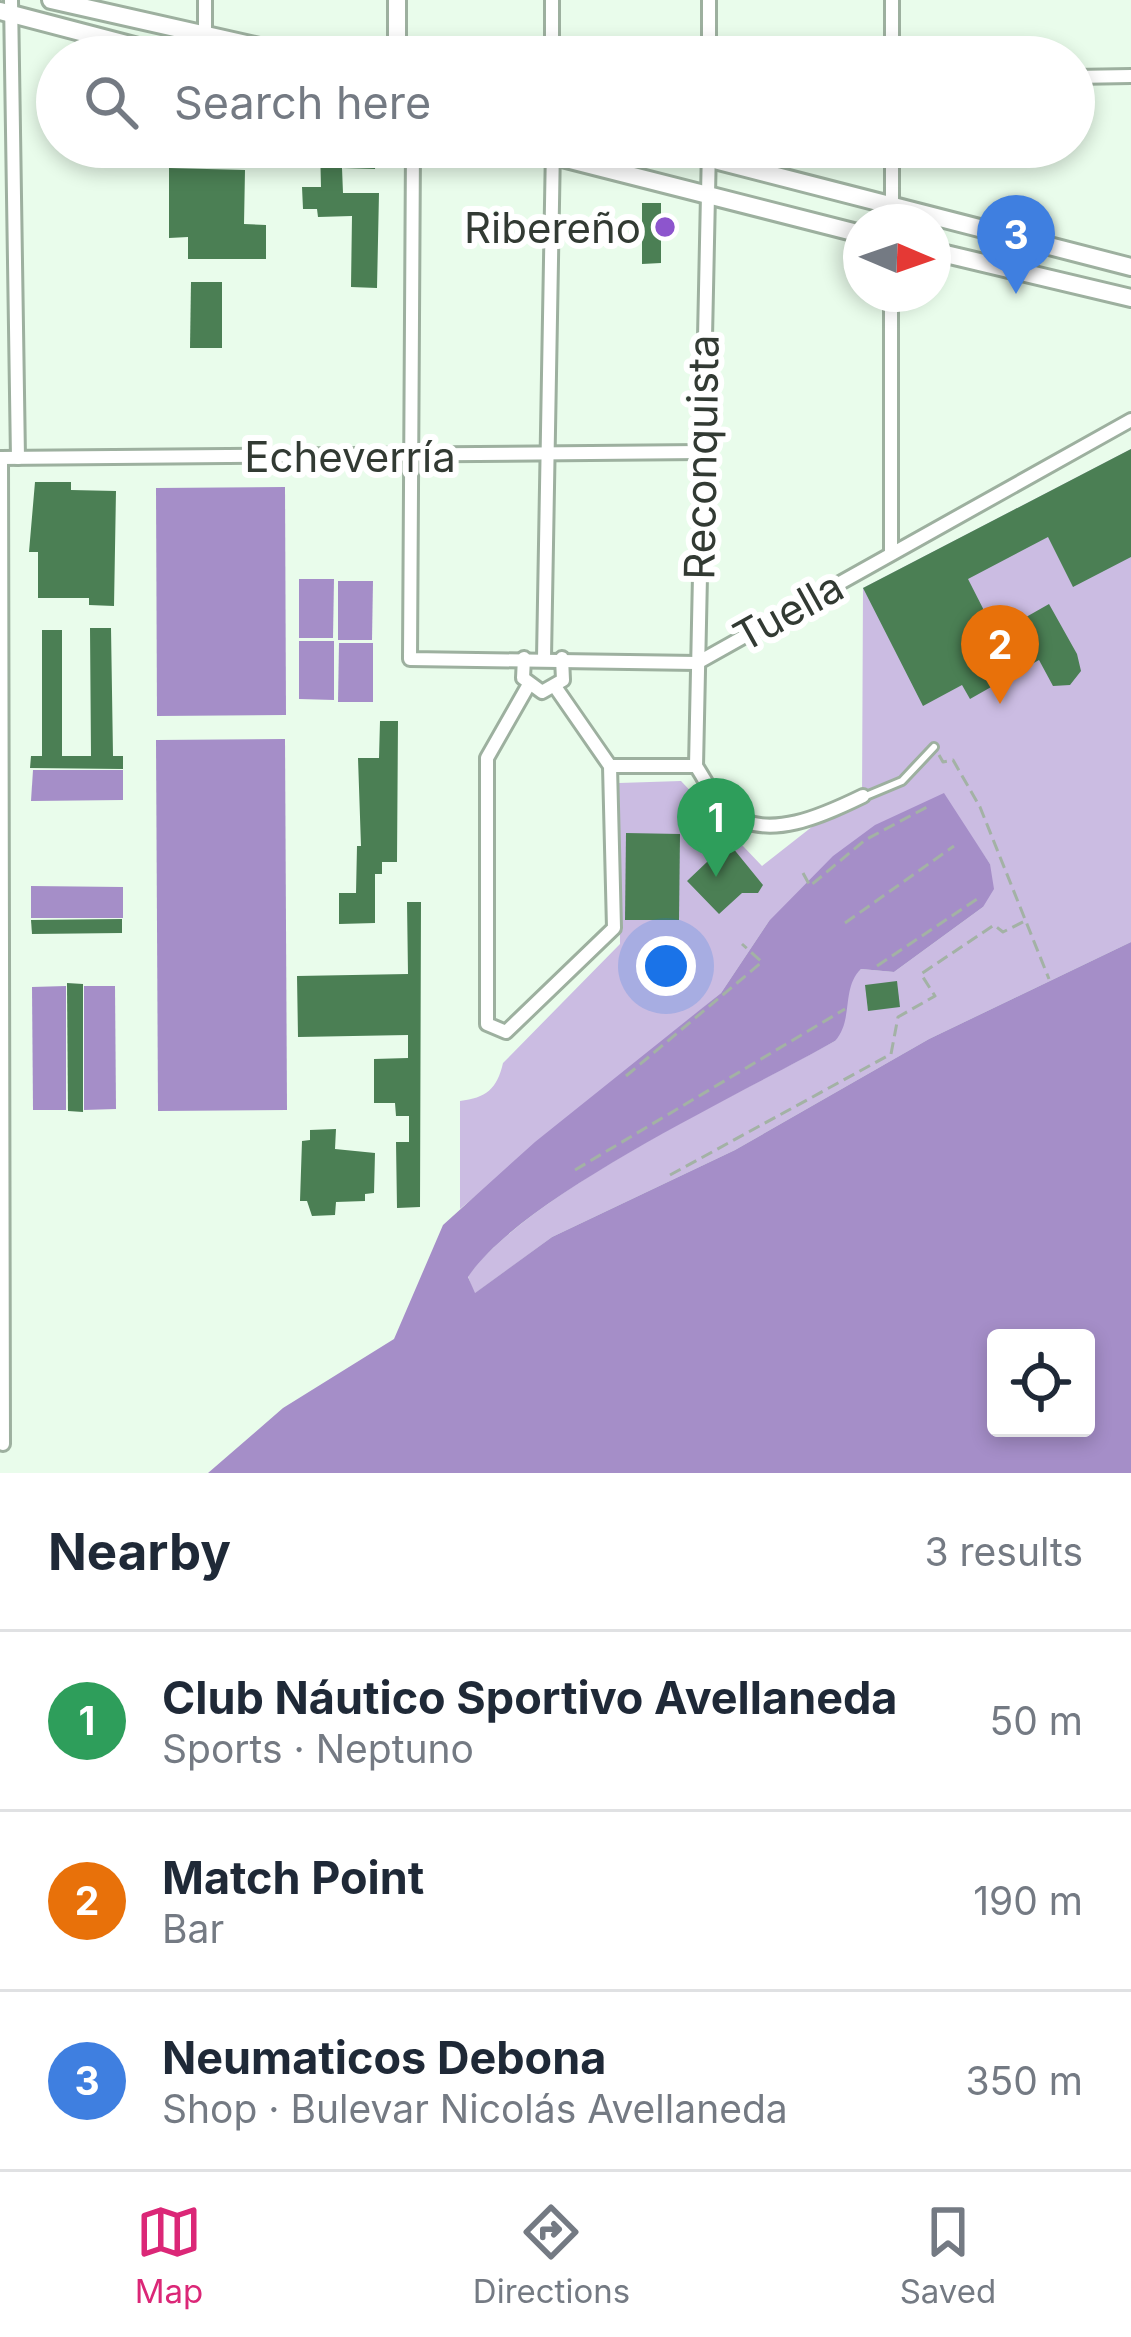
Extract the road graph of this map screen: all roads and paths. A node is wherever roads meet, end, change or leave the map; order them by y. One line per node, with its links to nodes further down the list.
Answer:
1 (51, 0): 8 (main road)
2 (205, 0): 8 (street)
3 (397, 0): 12 (main road)
4 (552, 0): 13 (street)
5 (709, 0): 14 (street)
6 (892, 0): 15 (street)
7 (8, 8): 9 (main road); 38 (street)
8 (205, 32): 10 (street); 11 (main road)
9 (104, 36)
10 (205, 36)
11 (221, 36)
12 (397, 36)
13 (552, 36)
14 (709, 36)
15 (892, 36)
16 (1131, 76): 17 (street)
17 (1095, 77)
18 (413, 168): 36 (street)
19 (553, 168): 35 (street)
20 (610, 168): 24 (main road)
21 (708, 168): 24 (street, Reconquista)
22 (754, 168): 25 (main road)
23 (892, 168): 26 (street)
24 (706, 197): 28 (main road); 34 (street, Reconquista)
25 (862, 204)
26 (892, 204)
27 (951, 227): 30 (main road)
28 (843, 230)
29 (951, 255): 31 (main road)
30 (1131, 267)
31 (1131, 298)
32 (892, 312): 39 (street)
33 (1131, 420): 39 (street, Tuella)
34 (701, 452): 35 (street, Echeverría); 44 (street, Reconquista)
35 (548, 454): 36 (street, Echeverría); 42 (street)
36 (412, 455): 38 (street, Echeverría); 41 (street, Tuella)
37 (1, 458): 38 (street, Echeverría); 40 (street)
38 (18, 458)
39 (891, 553): 44 (street, Tuella)
40 (1, 651): 52 (street)
41 (524, 658): 42 (street, Tuella); 45 (street)
42 (544, 658): 43 (street, Tuella)
43 (562, 658): 44 (street, Tuella); 46 (street)
44 (697, 662): 49 (street, Reconquista)
45 (528, 686): 46 (street); 48 (street)
46 (556, 688): 48 (street)
47 (934, 747): 50 (lane); 56 (path)
48 (610, 766): 49 (street)
49 (696, 766): 50 (street)
50 (863, 796)
51 (927, 807): 54 (path)
52 (1, 842): 62 (street)
53 (954, 846): 57 (path)
54 (803, 873)
55 (977, 899): 59 (path)
56 (1025, 921): 60 (path); 65 (path)
57 (844, 923)
58 (742, 944): 63 (path)
59 (877, 966)
60 (1049, 979)
61 (844, 1010): 64 (path)
62 (1, 1035): 66 (street)
63 (626, 1076)
64 (575, 1170)
65 (670, 1174)
66 (1, 1216): 67 (street)
67 (1, 1379): 68 (street)
68 (3, 1444)

